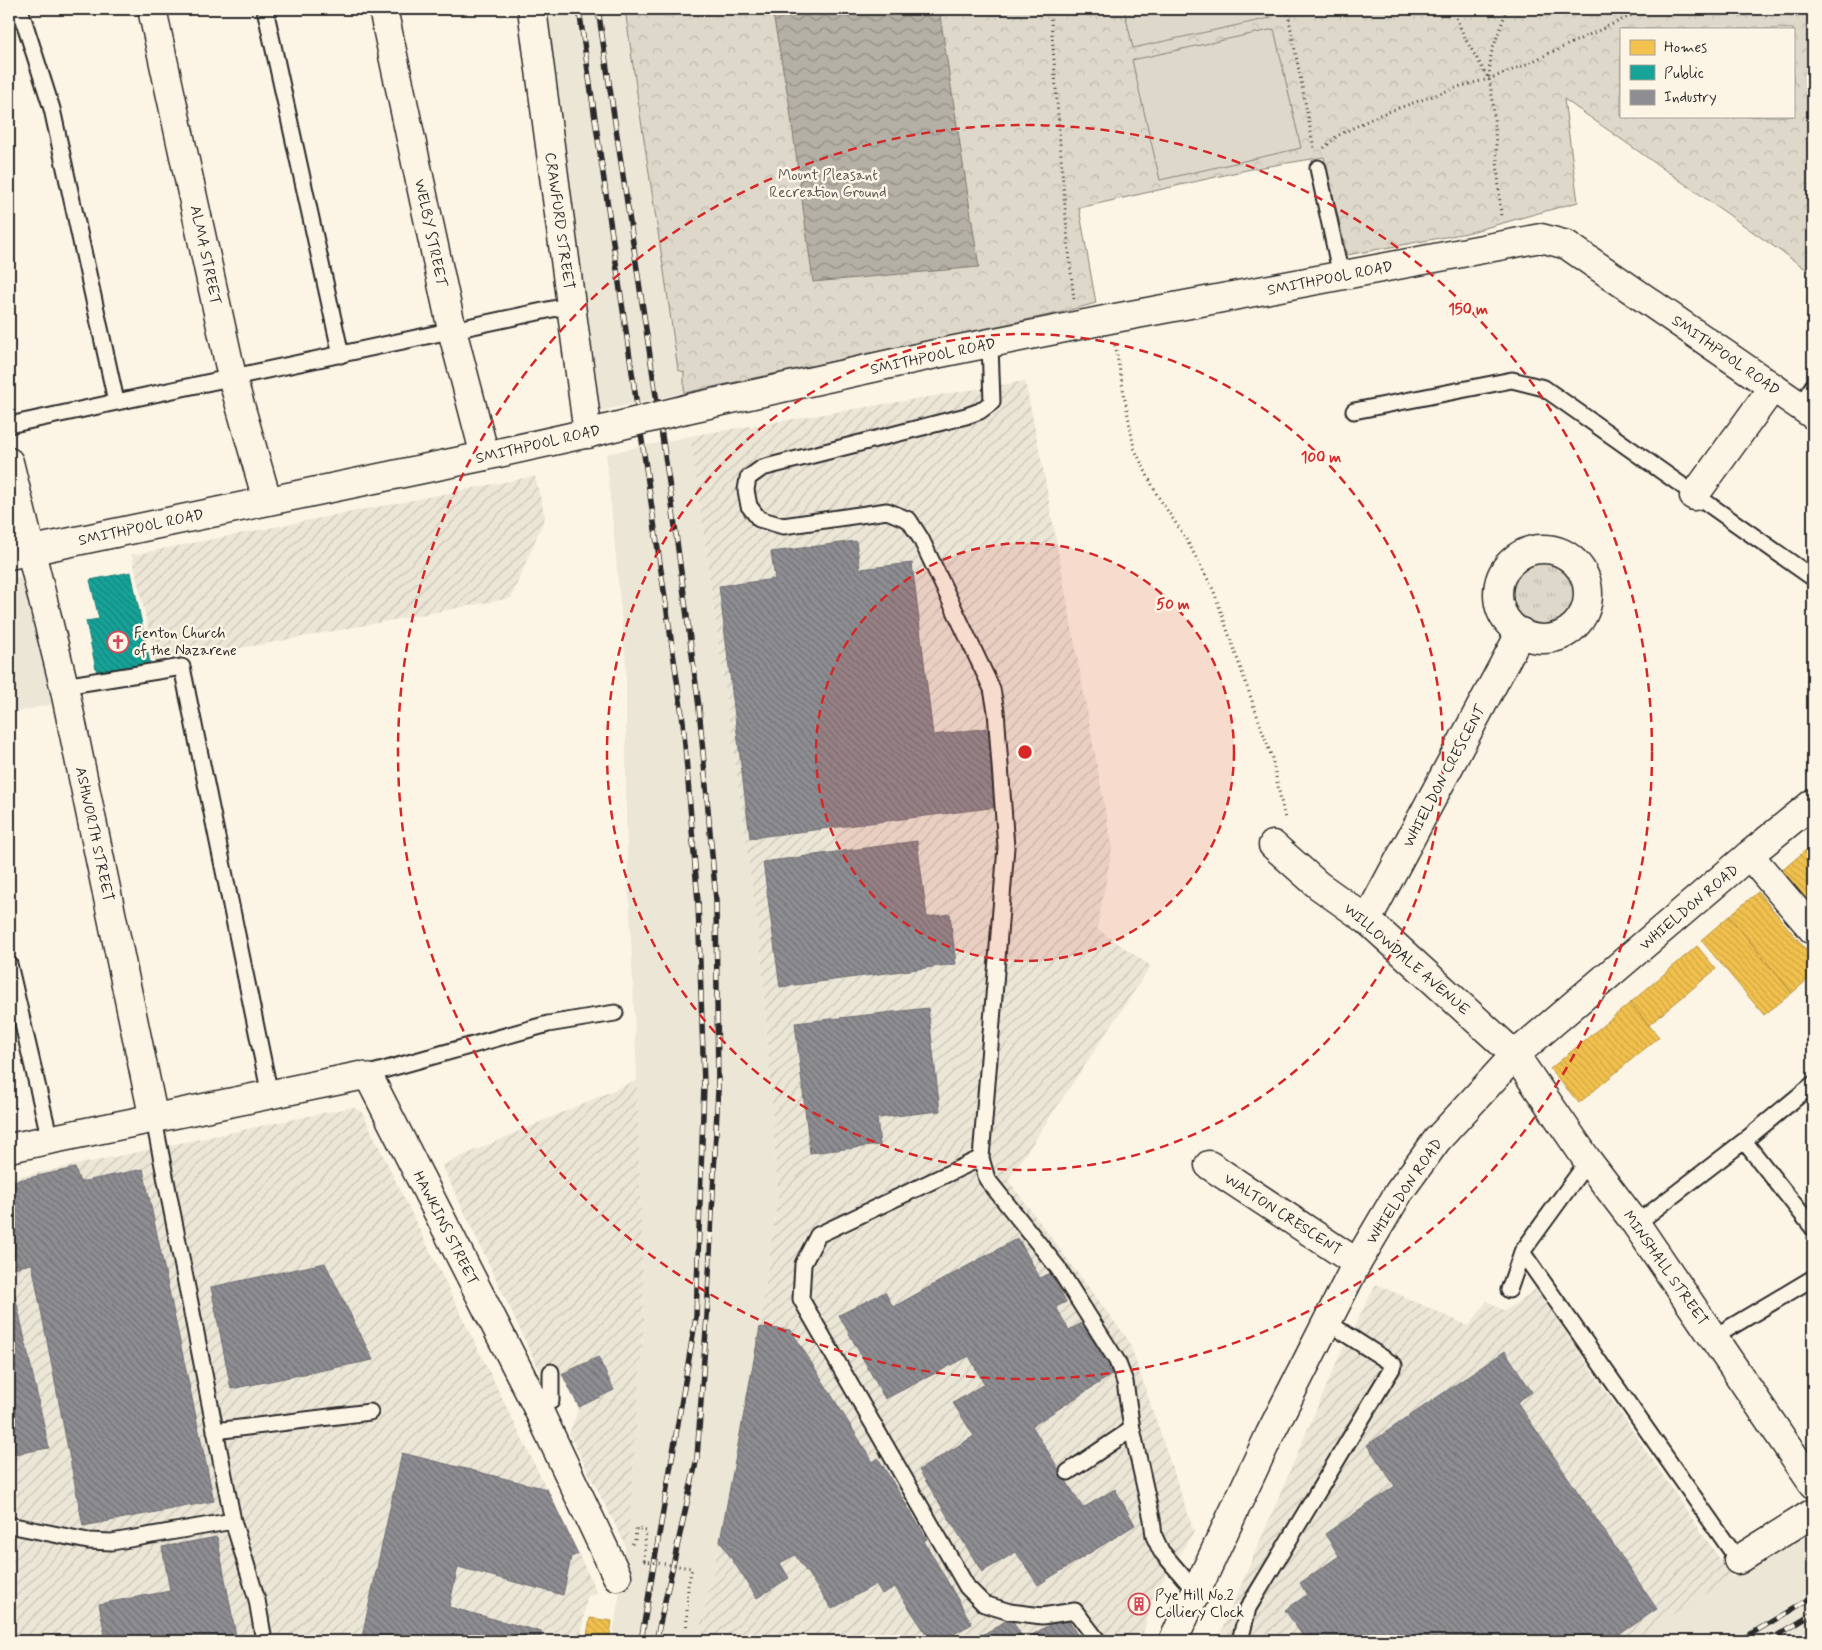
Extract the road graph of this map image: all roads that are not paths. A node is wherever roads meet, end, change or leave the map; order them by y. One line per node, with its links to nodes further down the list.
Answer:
1 (20, 9): 14 (lane)
2 (152, 9): 12 (street, ALMA STREET)
3 (265, 9): 11 (lane)
4 (383, 9): 9 (street, WELBY STREET)
5 (532, 9): 8 (street, CRAWFURD STREET)
6 (1317, 164): 7 (lane)
7 (1341, 276): 10 (street, SMITHPOOL ROAD); 13 (street, SMITHPOOL ROAD)
8 (571, 305): 9 (lane); 18 (street, CRAWFURD STREET)
9 (452, 330): 11 (lane); 19 (street, WELBY STREET)
10 (990, 344): 18 (street, SMITHPOOL ROAD, bridge); 42 (lane)
11 (341, 355): 12 (lane)
12 (232, 377): 14 (lane); 22 (street, ALMA STREET)
13 (1773, 387): 15 (street, SMITHPOOL ROAD); 21 (street)
14 (116, 401): 17 (lane)
15 (1809, 402)
16 (1354, 411): 21 (lane)
17 (9, 424)
18 (595, 432): 19 (street, SMITHPOOL ROAD)
19 (485, 456): 22 (street, SMITHPOOL ROAD)
20 (9, 462): 23 (street, ASHWORTH STREET)
21 (1694, 496): 24 (lane)
22 (267, 500): 23 (street, SMITHPOOL ROAD)
23 (20, 552): 26 (street, ASHWORTH STREET)
24 (1813, 578)
25 (1521, 632): 30 (street, WHIELDON CRESCENT)
26 (64, 686): 37 (lane); 38 (street, ASHWORTH STREET)
27 (1813, 803): 29 (street, WHIELDON ROAD)
28 (1273, 845): 30 (street, WILLOWDALE AVENUE)
29 (1749, 856): 31 (street); 34 (street, WHIELDON ROAD)
30 (1367, 920): 34 (street, WILLOWDALE AVENUE)
31 (1813, 930)
32 (9, 964): 39 (lane)
33 (615, 1014): 35 (lane)
34 (1515, 1055): 43 (street, MINSHALL STREET); 48 (street, WHIELDON ROAD)
35 (360, 1076): 37 (street); 54 (street, HAWKINS STREET)
36 (1813, 1084): 40 (lane)
37 (270, 1095): 38 (street)
38 (154, 1120): 39 (street); 57 (lane)
39 (50, 1140): 41 (street)
40 (1744, 1141): 45 (lane); 46 (lane)
41 (9, 1148)
42 (981, 1158): 56 (lane); 67 (lane)
43 (1588, 1160): 45 (street, MINSHALL STREET); 47 (lane)
44 (1209, 1165): 48 (street, WALTON CRESCENT)
45 (1636, 1224): 52 (street, MINSHALL STREET)
46 (1813, 1228)
47 (1522, 1252): 50 (lane); 63 (lane)
48 (1357, 1262): 51 (street, WHIELDON ROAD)
49 (1813, 1278): 52 (lane)
50 (1509, 1290)
51 (1327, 1322): 65 (street, WHIELDON ROAD); 69 (lane)
52 (1714, 1337): 59 (street, MINSHALL STREET)
53 (551, 1372): 54 (lane)
54 (537, 1407): 64 (street, HAWKINS STREET)
55 (370, 1412): 57 (lane)
56 (1132, 1429): 58 (lane); 65 (lane)
57 (215, 1431): 61 (lane)
58 (1068, 1472)
59 (1813, 1484)
60 (1813, 1513): 63 (street)
61 (233, 1521): 62 (lane); 66 (lane)
62 (9, 1525)
63 (1738, 1560)
64 (617, 1576)
65 (1196, 1592): 68 (street, WHIELDON ROAD)
66 (264, 1641)
67 (1098, 1641)
68 (1173, 1641)
69 (1240, 1641)

